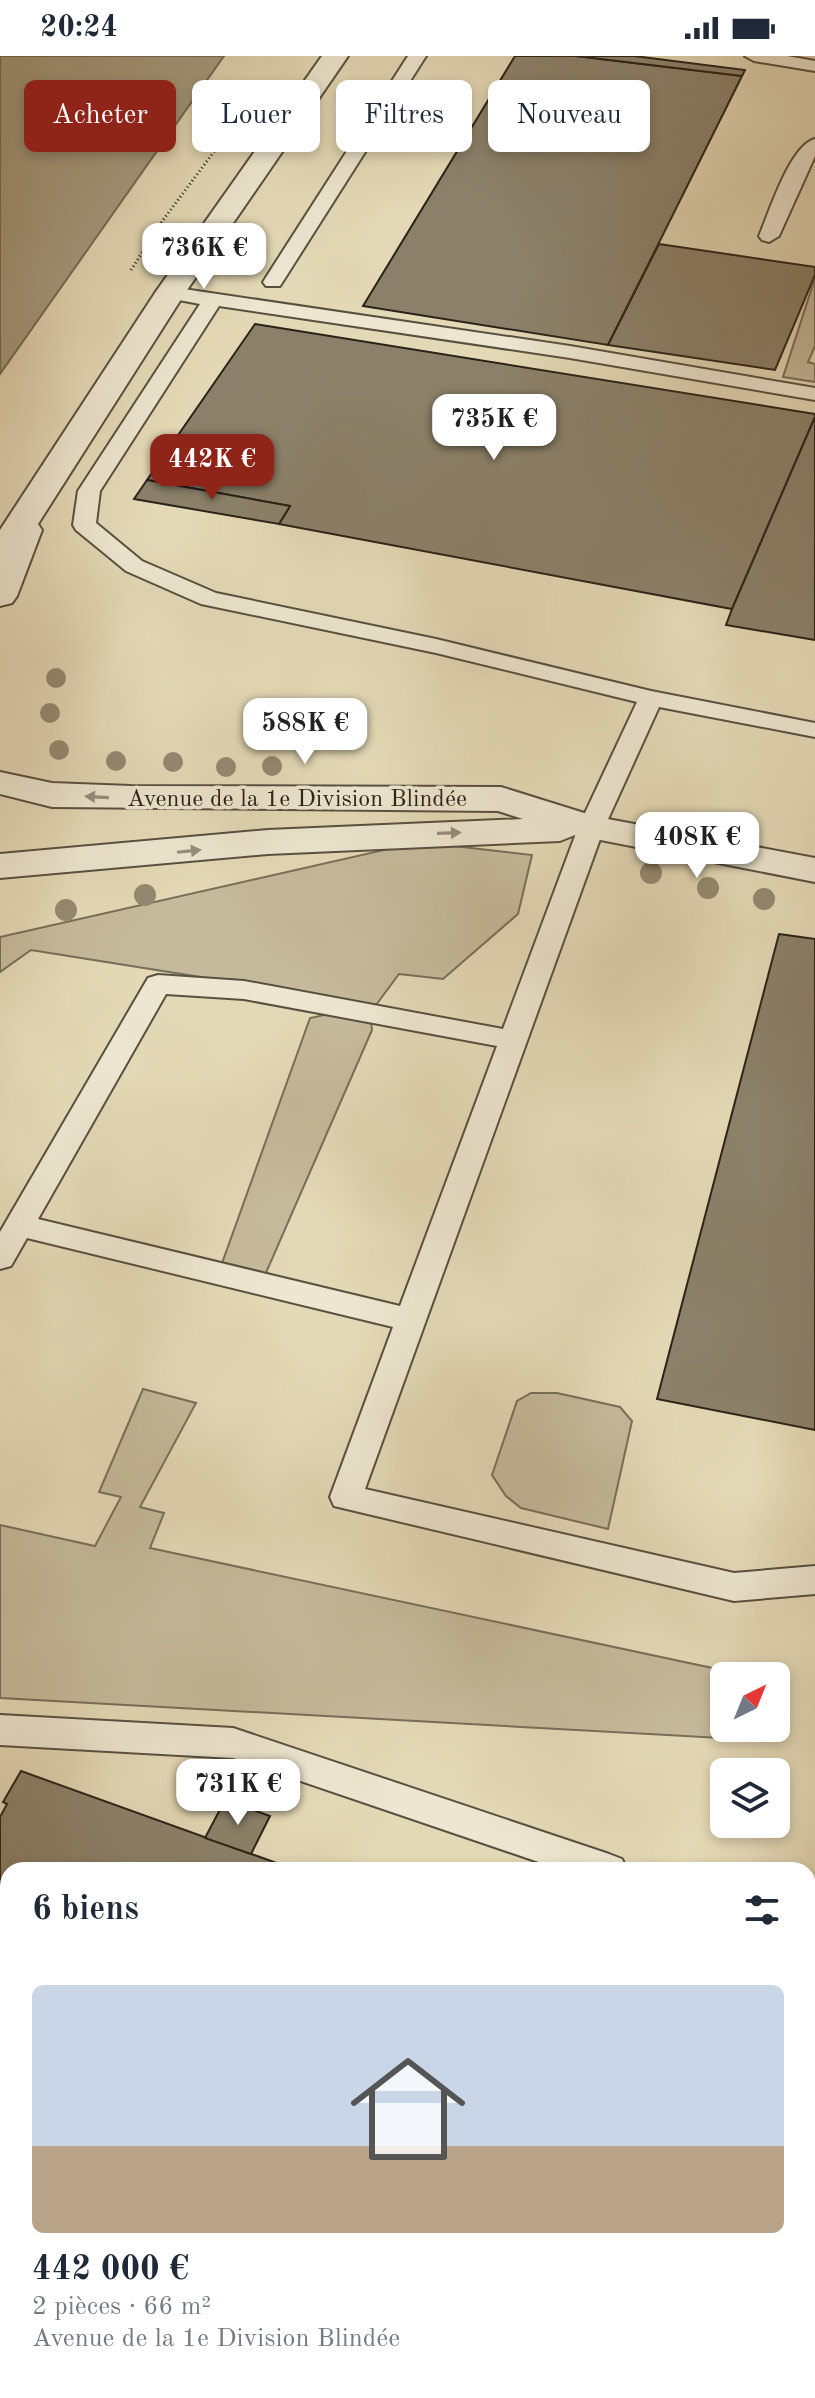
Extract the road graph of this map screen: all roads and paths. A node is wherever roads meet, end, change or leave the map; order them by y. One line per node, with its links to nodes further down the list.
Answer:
1 (335, 56): 8 (street)
2 (417, 56): 7 (lane)
3 (754, 56): 4 (lane)
4 (815, 66)
5 (815, 145): 6 (lane)
6 (769, 236)
7 (273, 282)
8 (170, 293): 9 (lane); 11 (street)
9 (214, 298): 10 (lane); 14 (lane)
10 (815, 394)
11 (36, 502): 12 (street); 13 (street)
12 (0, 556)
13 (0, 596)
14 (651, 698): 15 (lane); 17 (lane)
15 (815, 730)
16 (0, 783): 17 (street, Avenue de la 1e Division Blindée, one-way to 16)
17 (591, 828): 18 (street, Avenue de la 1e Division Blindée, one-way to 17); 19 (street, Avenue de la 1e Division Blindée); 20 (lane)
18 (0, 866)
19 (815, 870)
20 (513, 1040): 21 (lane); 23 (lane)
21 (19, 1225): 22 (lane); 23 (lane)
22 (0, 1258)
23 (410, 1320): 24 (lane)
24 (815, 1580)
25 (0, 1730): 26 (lane)
26 (585, 1862)

